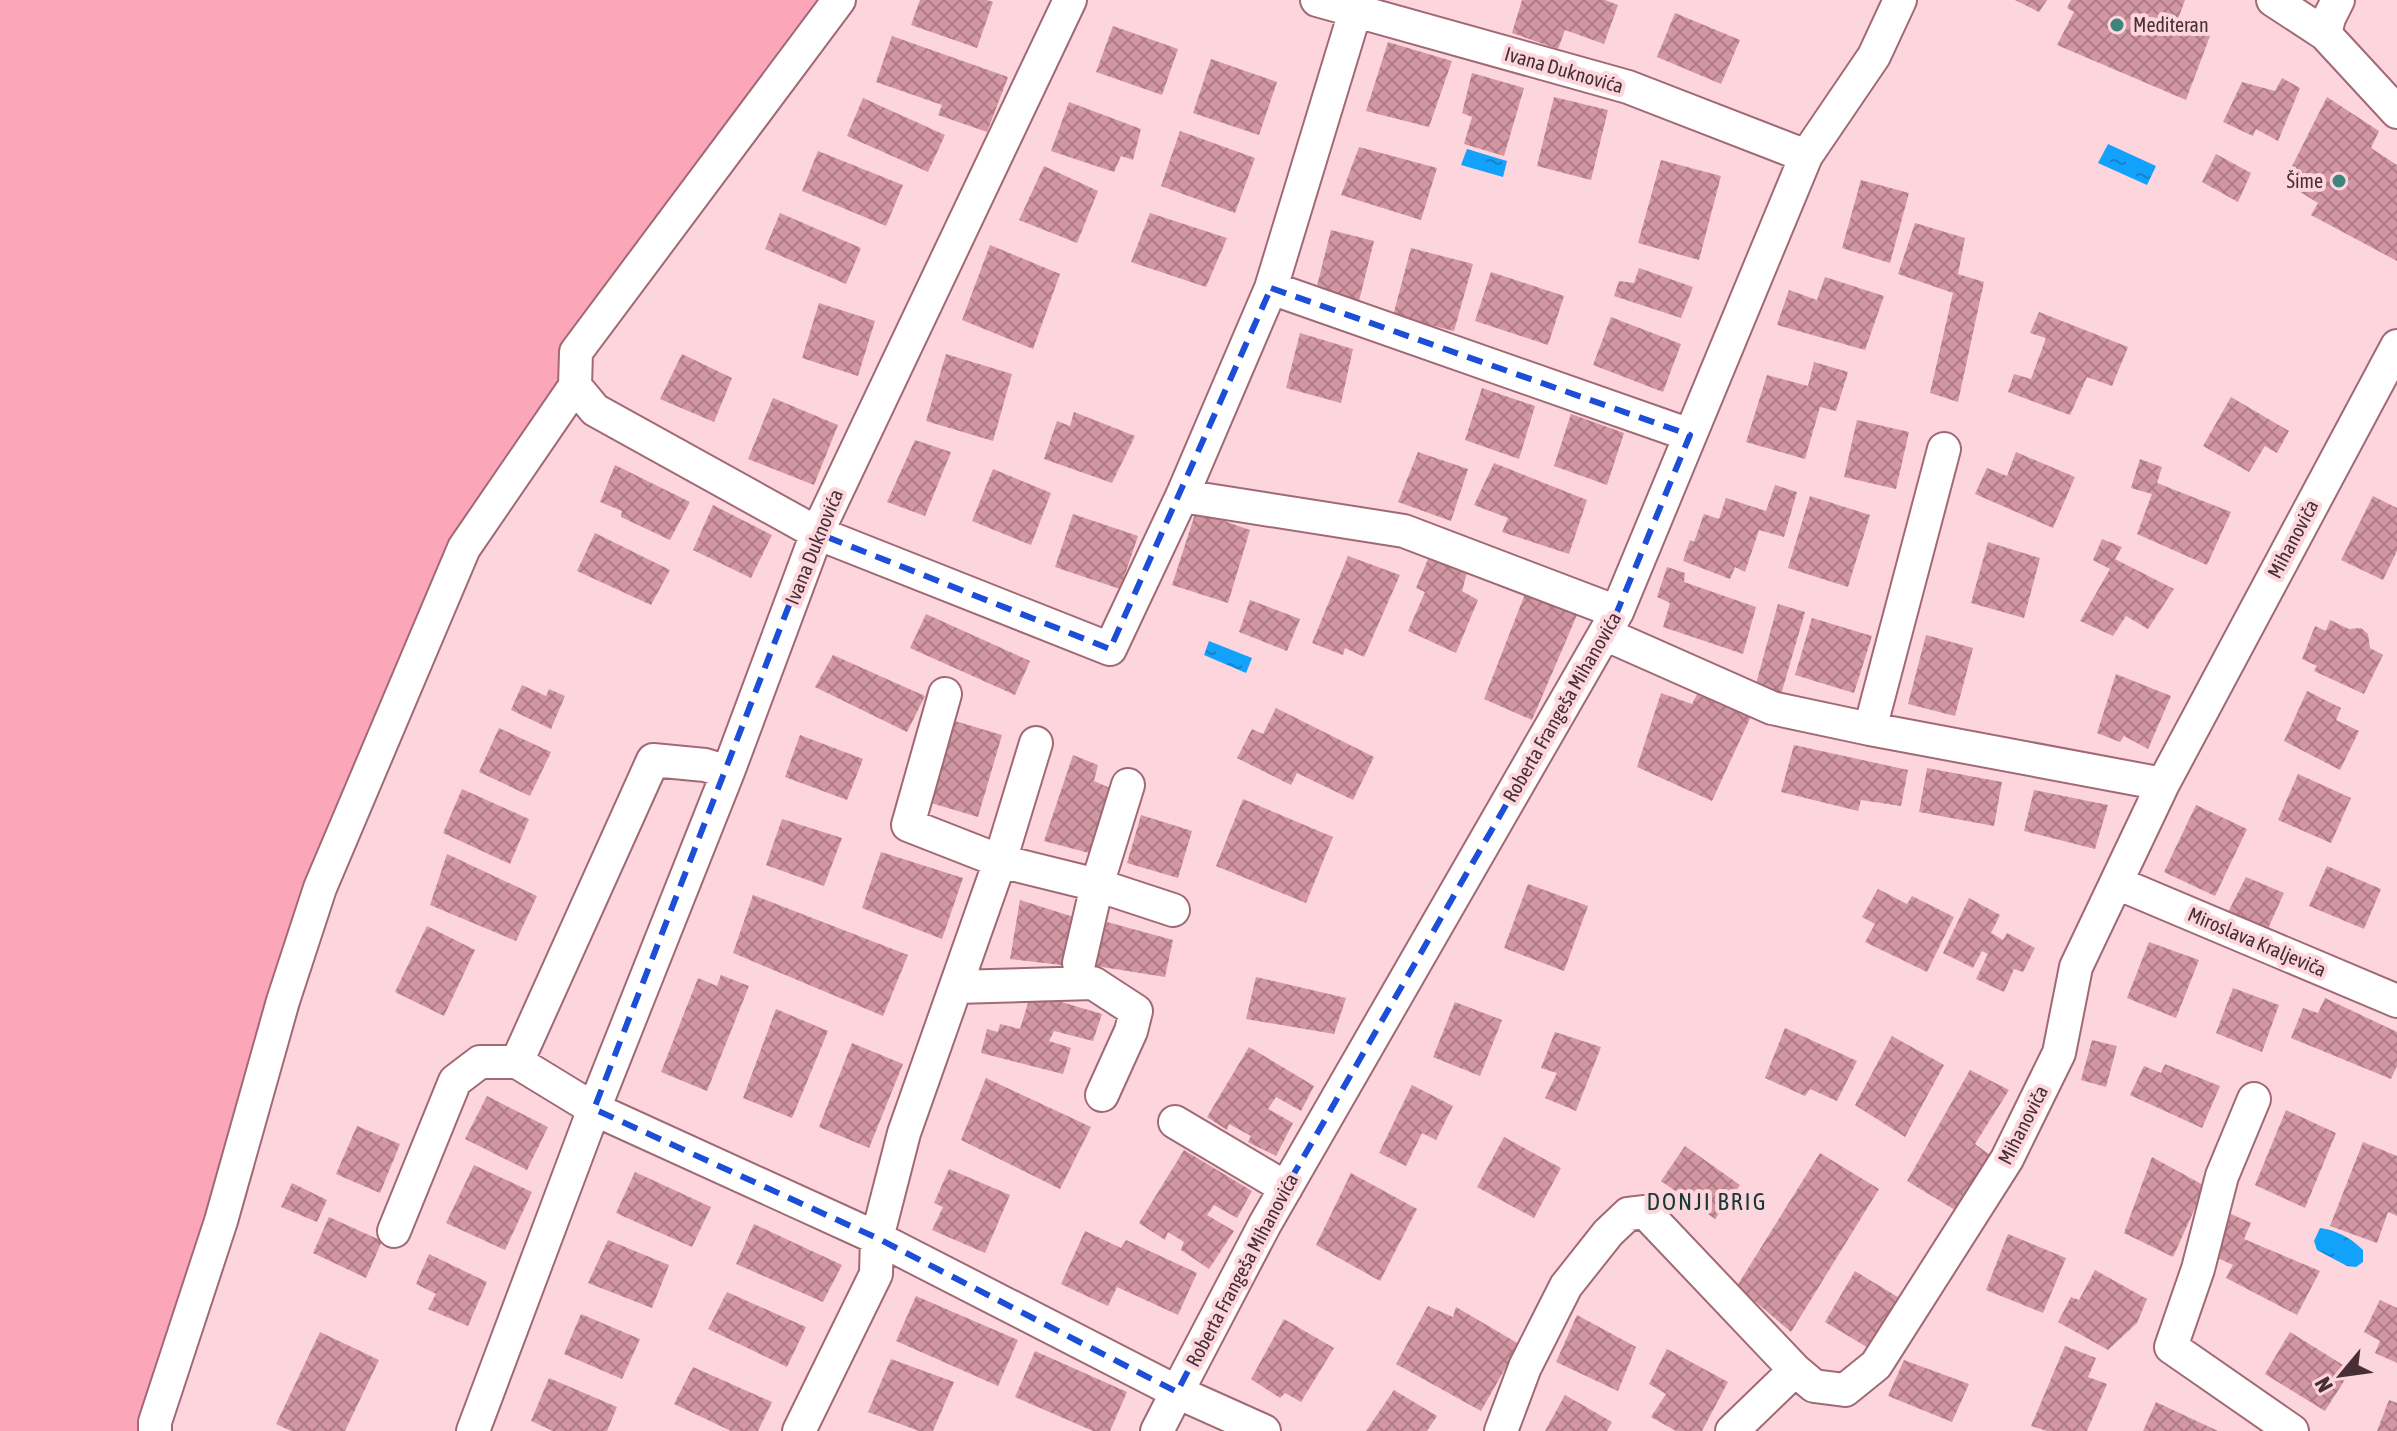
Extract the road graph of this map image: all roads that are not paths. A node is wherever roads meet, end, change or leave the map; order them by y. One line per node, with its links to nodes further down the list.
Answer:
1 (839, 0): 13 (street)
2 (1070, 0): 17 (street, Ivana Duknovića)
3 (1317, 0): 7 (street, Ivana Duknovića)
4 (1900, 0): 10 (street, Roberta Frangeša Mihanovića)
5 (2273, 0): 8 (street)
6 (2338, 0): 8 (street)
7 (1355, 12): 10 (street, Ivana Duknovića); 11 (street)
8 (2325, 34): 9 (street)
9 (2397, 112)
10 (1806, 156): 14 (street, Roberta Frangeša Mihanovića)
11 (1271, 288): 14 (street); 16 (street)
12 (2397, 346): 23 (street, Mihanoviča)
13 (575, 386): 17 (street); 42 (street)
14 (1690, 435): 18 (street, Roberta Frangeša Mihanovića)
15 (1944, 449): 20 (street)
16 (1182, 496): 17 (street); 18 (street)
17 (817, 533): 22 (street, Ivana Duknovića)
18 (1611, 623): 20 (street); 37 (street, Roberta Frangeša Mihanovića)
19 (945, 694): 25 (street)
20 (1870, 729): 23 (street)
21 (1036, 743): 25 (street)
22 (728, 772): 32 (street); 35 (street, Ivana Duknovića)
23 (2163, 784): 26 (street, Mihanoviča)
24 (1128, 785): 27 (street)
25 (1000, 861): 27 (street); 30 (street)
26 (2117, 883): 31 (street, Miroslava Kraljeviča); 40 (street, Mihanoviča)
27 (1097, 885): 28 (street); 29 (street)
28 (1173, 910)
29 (1079, 963)
30 (956, 987): 33 (street); 39 (street)
31 (2397, 1001)
32 (517, 1062): 35 (street); 38 (street)
33 (1102, 1095)
34 (2254, 1099): 49 (street)
35 (594, 1109): 39 (street); 43 (street, Ivana Duknovića)
36 (1175, 1122): 37 (street)
37 (1286, 1188): 41 (street, Roberta Frangeša Mihanovića)
38 (394, 1231)
39 (877, 1238): 41 (street); 44 (street)
40 (1795, 1370): 47 (street, Mihanoviča); 48 (street)
41 (1177, 1392): 45 (street, Roberta Frangeša Mihanovića); 46 (street)
42 (155, 1431)
43 (473, 1431)
44 (799, 1431)
45 (1157, 1431)
46 (1264, 1431)
47 (1501, 1431)
48 (1732, 1431)
49 (2292, 1431)

